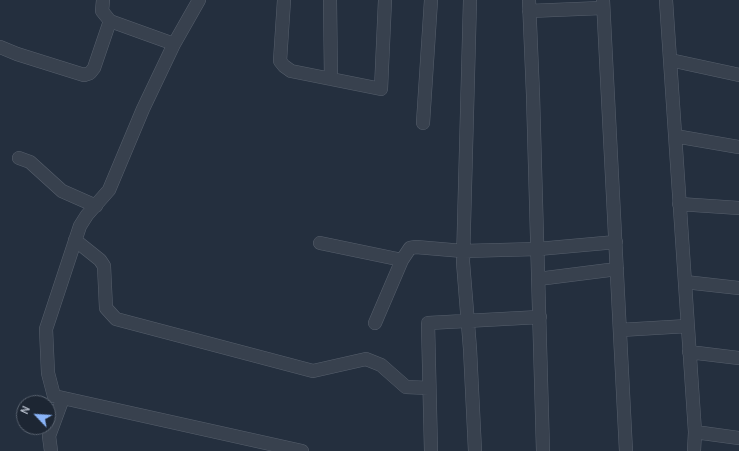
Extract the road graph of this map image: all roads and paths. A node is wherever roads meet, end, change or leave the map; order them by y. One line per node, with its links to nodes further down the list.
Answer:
1 (104, 0): 11 (street)
2 (198, 0): 12 (street)
3 (284, 0): 16 (street)
4 (330, 0): 16 (street)
5 (385, 0): 16 (street)
6 (431, 0): 17 (street)
7 (470, 0): 28 (street)
8 (666, 0): 14 (street)
9 (602, 4): 10 (street); 25 (street)
10 (529, 6): 27 (street)
11 (110, 20): 12 (street); 13 (street)
12 (174, 44): 22 (street)
13 (0, 47)
14 (670, 60): 15 (street); 18 (street)
15 (739, 75)
16 (331, 79)
17 (423, 123)
18 (675, 136): 19 (street); 21 (street)
19 (739, 147)
20 (18, 158): 22 (street)
21 (679, 204): 23 (street); 32 (street)
22 (96, 206): 24 (street)
23 (739, 208)
24 (75, 240): 41 (street); 42 (street)
25 (616, 242): 27 (street); 30 (street)
26 (320, 243): 29 (street)
27 (538, 249): 28 (street); 31 (street)
28 (463, 251): 29 (street); 36 (street)
29 (402, 260): 35 (street)
30 (617, 269): 31 (street); 38 (street)
31 (538, 279): 34 (street)
32 (685, 282): 33 (street); 37 (street)
33 (739, 288)
34 (540, 317): 36 (street); 49 (street)
35 (375, 322)
36 (468, 322): 41 (street); 48 (street)
37 (688, 326): 38 (street); 39 (street)
38 (620, 330): 50 (street)
39 (689, 352): 40 (street); 43 (street)
40 (739, 358)
41 (429, 388): 47 (street)
42 (63, 398): 45 (street); 46 (street)
43 (694, 432): 44 (street); 51 (street)
44 (739, 438)
45 (51, 451)
46 (302, 451)
47 (431, 451)
48 (475, 451)
49 (543, 451)
50 (626, 451)
51 (694, 451)

